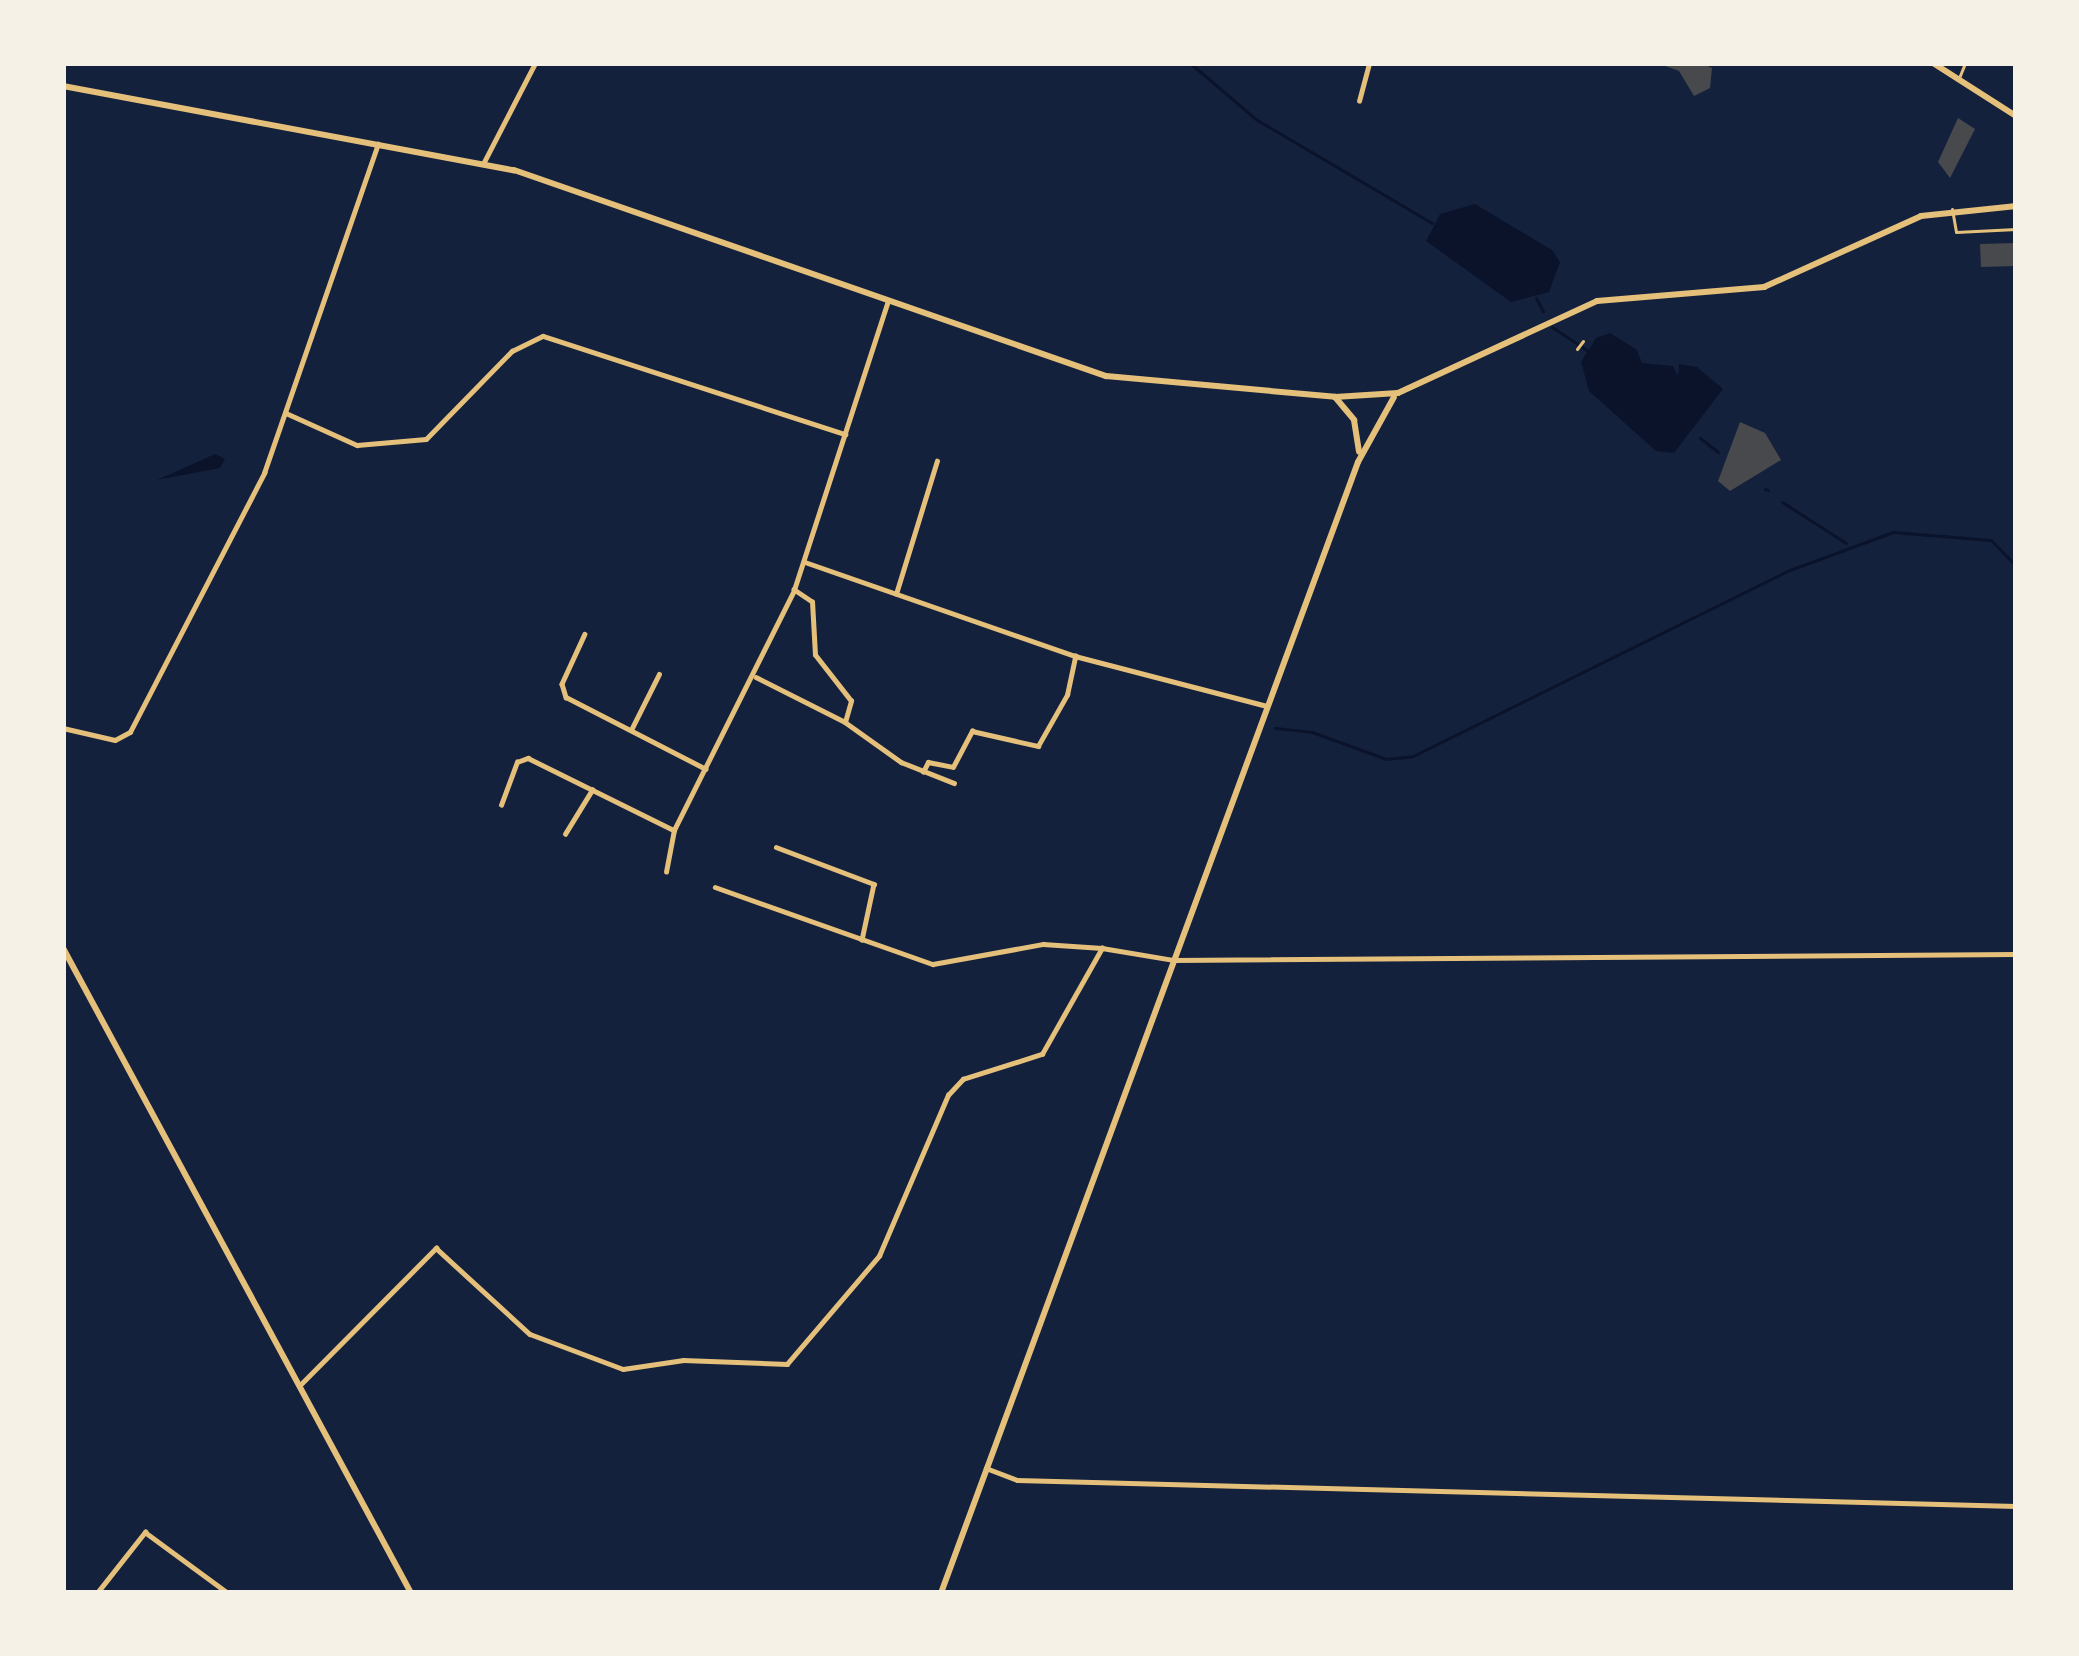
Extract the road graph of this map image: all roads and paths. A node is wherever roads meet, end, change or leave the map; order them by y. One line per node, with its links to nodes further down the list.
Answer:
1 (535, 63): 10 (street)
2 (1369, 63): 7 (street)
3 (1933, 63): 5 (street)
4 (1965, 63): 5 (lane)
5 (1958, 79): 8 (street)
6 (63, 86): 9 (street)
7 (1359, 101)
8 (2016, 116)
9 (378, 144): 10 (street); 21 (street)
10 (484, 162): 14 (street)
11 (2016, 206): 12 (street)
12 (1952, 209): 13 (lane); 17 (street)
13 (2016, 229)
14 (888, 301): 18 (street); 24 (street)
15 (1583, 341): 16 (path)
16 (1577, 349)
17 (1398, 393): 20 (street); 23 (street)
18 (1335, 397): 19 (street); 22 (street)
19 (1361, 398): 20 (street); 22 (street)
20 (1372, 398): 23 (street)
21 (286, 413): 24 (street); 36 (street)
22 (1354, 422): 23 (street); 26 (street)
23 (1375, 422): 26 (street)
24 (845, 434): 27 (street)
25 (937, 461): 29 (street)
26 (1358, 462): 34 (street)
27 (805, 562): 28 (street); 29 (street)
28 (794, 590): 33 (street); 35 (street)
29 (896, 594): 31 (street)
30 (585, 634): 37 (street)
31 (1075, 656): 34 (street); 39 (street)
32 (659, 674): 37 (street)
33 (756, 677): 35 (street); 38 (street)
34 (1267, 706): 52 (street)
35 (845, 722): 39 (street)
36 (63, 728)
37 (631, 730): 38 (street)
38 (706, 769): 43 (street)
39 (923, 772): 40 (street)
40 (954, 783)
41 (592, 790): 42 (street); 43 (street); 44 (street)
42 (501, 806)
43 (674, 830): 46 (street)
44 (566, 835)
45 (776, 847): 48 (street)
46 (666, 872)
47 (715, 887): 48 (street)
48 (862, 940): 50 (street)
49 (63, 948): 53 (street)
50 (1102, 948): 52 (street); 53 (street)
51 (2016, 954): 52 (street)
52 (1174, 960): 54 (street)
53 (298, 1386): 58 (street)
54 (986, 1468): 55 (street); 59 (street)
55 (2016, 1506)
56 (98, 1593): 57 (street)
57 (228, 1593)
58 (411, 1593)
59 (941, 1593)

